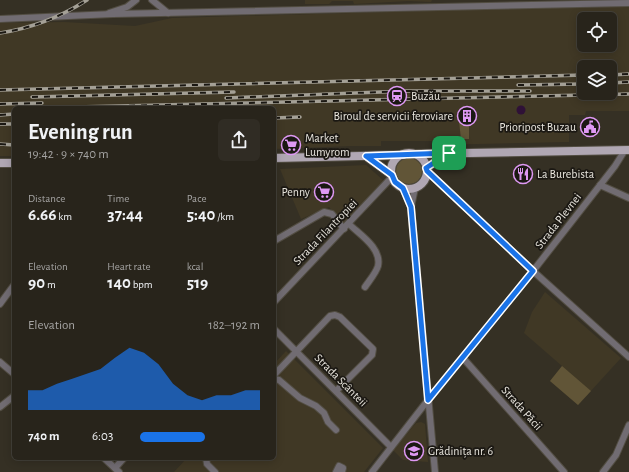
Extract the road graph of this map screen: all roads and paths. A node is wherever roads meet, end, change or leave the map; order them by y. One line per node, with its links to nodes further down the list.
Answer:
1 (136, 0): 5 (street)
2 (152, 0): 4 (street)
3 (629, 2): 4 (street)
4 (169, 14): 5 (street)
5 (102, 15): 6 (street)
6 (0, 19)
7 (627, 150): 8 (main road); 17 (street, Strada Plevnei)
8 (449, 153): 9 (main road); 15 (main road)
9 (414, 154): 10 (main road); 15 (main road)
10 (403, 155): 11 (main road); 16 (main road)
11 (366, 156): 12 (main road); 16 (main road)
12 (276, 158)
13 (0, 163): 14 (main road)
14 (12, 163)
15 (426, 169): 19 (main road); 25 (street)
16 (392, 176): 18 (main road); 22 (street, Strada Filantropiei)
17 (600, 185): 20 (street); 25 (street, Strada Plevnei)
18 (403, 188): 19 (main road); 21 (street)
19 (415, 188): 21 (street)
20 (629, 198)
21 (411, 207): 39 (street)
22 (349, 224): 23 (street, Strada Filantropiei); 26 (street)
23 (344, 230): 24 (street); 28 (street, Strada Filantropiei)
24 (276, 240)
25 (533, 271): 32 (street); 33 (street, Strada Plevnei)
26 (364, 287)
27 (12, 288): 29 (street)
28 (276, 300)
29 (0, 304)
30 (276, 331): 31 (street, Strada Scânteii)
31 (296, 351): 36 (street); 37 (street, Strada Scânteii); 37 (street)
32 (629, 356)
33 (463, 358): 39 (street, Strada Plevnei); 53 (street, Strada Păcii)
34 (0, 362): 35 (street)
35 (3, 369)
36 (276, 376): 42 (street)
37 (336, 391): 43 (street, Strada Scânteii)
38 (12, 398): 40 (street)
39 (428, 400): 43 (street, Strada Plevnei); 52 (street)
40 (0, 407)
41 (629, 425): 54 (street)
42 (336, 430)
43 (391, 447): 51 (street, Strada Plevnei)
44 (106, 460): 47 (street)
45 (123, 460): 47 (street)
46 (206, 460): 48 (street)
47 (117, 470)
48 (215, 472)
49 (336, 472): 50 (street)
50 (342, 472)
51 (372, 472)
52 (435, 472)
53 (564, 472)
54 (603, 472)

